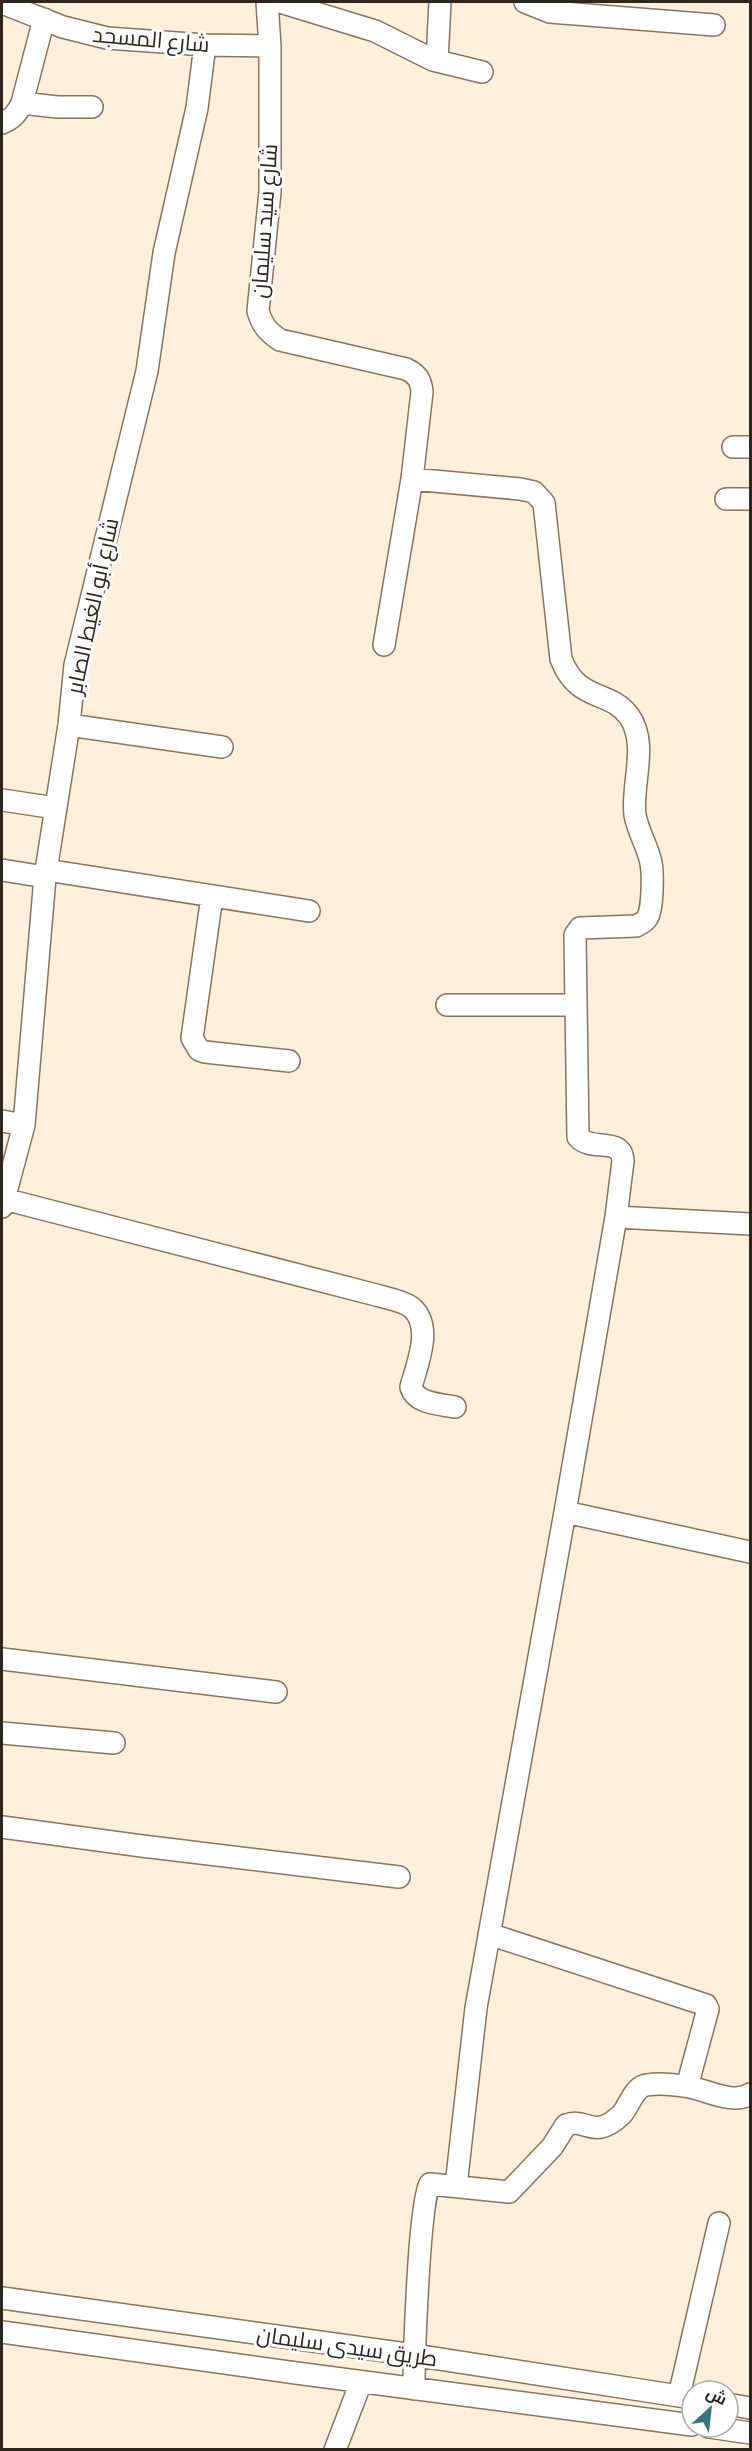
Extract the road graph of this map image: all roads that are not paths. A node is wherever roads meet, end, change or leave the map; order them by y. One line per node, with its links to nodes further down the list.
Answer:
1 (267, 2): 9 (street, شارع سيد سليمان)
2 (280, 2): 10 (street)
3 (440, 2): 10 (street)
4 (525, 2): 7 (street)
5 (2, 3): 6 (street, شارع المسجد)
6 (44, 19): 8 (street, شارع المسجد); 12 (street)
7 (714, 25)
8 (205, 45): 9 (street, شارع المسجد); 19 (street, شارع أبو الغيط الصابر)
9 (270, 46): 15 (street, شارع سيد سليمان)
10 (437, 61): 11 (street)
11 (482, 72)
12 (22, 103): 13 (street); 14 (street)
13 (92, 107)
14 (2, 123)
15 (412, 479): 18 (street, شارع سيد سليمان); 28 (street)
16 (726, 499): 17 (street)
17 (750, 499)
18 (384, 645)
19 (69, 725): 20 (street); 22 (street, شارع أبو الغيط الصابر)
20 (222, 747)
21 (2, 800): 22 (street)
22 (56, 808): 24 (street, شارع أبو الغيط الصابر)
23 (2, 870): 24 (street)
24 (45, 874): 25 (street); 31 (street, شارع أبو الغيط الصابر)
25 (212, 896): 26 (street); 29 (street)
26 (309, 911)
27 (447, 1005): 28 (street)
28 (576, 1005): 33 (street)
29 (289, 1060)
30 (2, 1121): 31 (street)
31 (24, 1125): 32 (street, شارع أبو الغيط الصابر)
32 (4, 1196): 35 (street)
33 (616, 1218): 34 (street); 36 (street)
34 (750, 1224)
35 (455, 1407)
36 (565, 1512): 37 (street); 44 (street)
37 (750, 1552)
38 (2, 1659): 39 (street)
39 (276, 1692)
40 (2, 1733): 41 (street)
41 (114, 1743)
42 (2, 1827): 43 (street)
43 (399, 1877)
44 (489, 1934): 45 (street); 47 (street)
45 (690, 2087): 46 (street); 47 (street)
46 (750, 2094)
47 (456, 2186): 51 (street)
48 (718, 2223): 52 (street)
49 (8, 2299): 50 (street); 51 (street, طريق سيدى سليمان)
50 (6, 2332): 53 (street, طريق سيدى سليمان)
51 (414, 2355): 54 (street, طريق سيدى سليمان); 55 (street)
52 (688, 2379)
53 (362, 2382): 55 (street, طريق سيدى سليمان); 59 (street)
54 (610, 2385): 56 (street, طريق سيدى سليمان); 57 (street)
55 (414, 2389): 57 (street, طريق سيدى سليمان)
56 (680, 2396)
57 (608, 2414): 58 (street, طريق سيدى سليمان)
58 (680, 2423)
59 (335, 2450)

